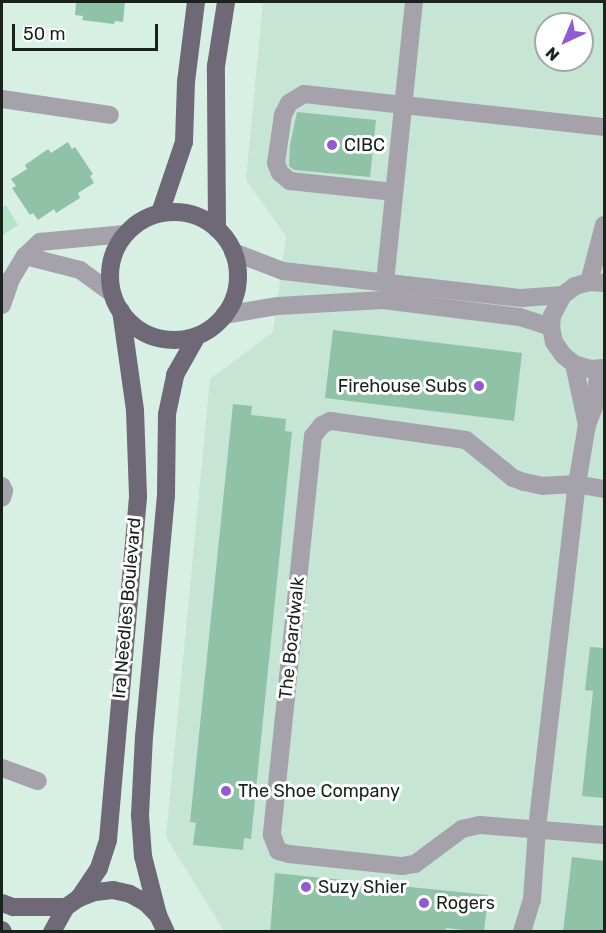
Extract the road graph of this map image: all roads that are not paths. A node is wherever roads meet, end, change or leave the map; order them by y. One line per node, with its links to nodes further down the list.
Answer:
1 (196, 2): 9 (main road)
2 (226, 2): 11 (main road)
3 (414, 2): 5 (street)
4 (2, 99): 6 (street)
5 (403, 106): 7 (street); 8 (street); 8 (street)
6 (110, 115)
7 (604, 126)
8 (394, 192): 15 (street)
9 (160, 213): 11 (main road); 12 (main road)
10 (604, 225): 16 (street)
11 (217, 229): 13 (main road)
12 (125, 234): 14 (street); 17 (main road)
13 (233, 252): 15 (street); 21 (main road)
14 (25, 256): 17 (street); 19 (street)
15 (385, 282): 18 (street)
16 (597, 282): 18 (street)
17 (112, 292): 20 (main road)
18 (562, 295): 22 (street)
19 (2, 305)
20 (121, 311): 23 (main road); 35 (main road, Ira Needles Boulevard)
21 (224, 315): 22 (street); 23 (main road)
22 (551, 327): 24 (street)
23 (197, 336): 36 (main road, Ira Needles Boulevard)
24 (574, 364): 25 (street); 26 (street)
25 (602, 368): 26 (street)
26 (587, 425): 27 (street)
27 (577, 484): 28 (street); 31 (street); 31 (street, The Boardwalk)
28 (604, 489)
29 (2, 768): 30 (street)
30 (38, 781)
31 (537, 828): 32 (street); 33 (street)
32 (604, 835)
33 (532, 900): 38 (street); 39 (street)
34 (2, 903): 35 (main road)
35 (73, 903): 36 (main road); 37 (main road, Ira Needles Boulevard)
36 (162, 923)
37 (52, 932)
38 (522, 932)
39 (537, 932)

